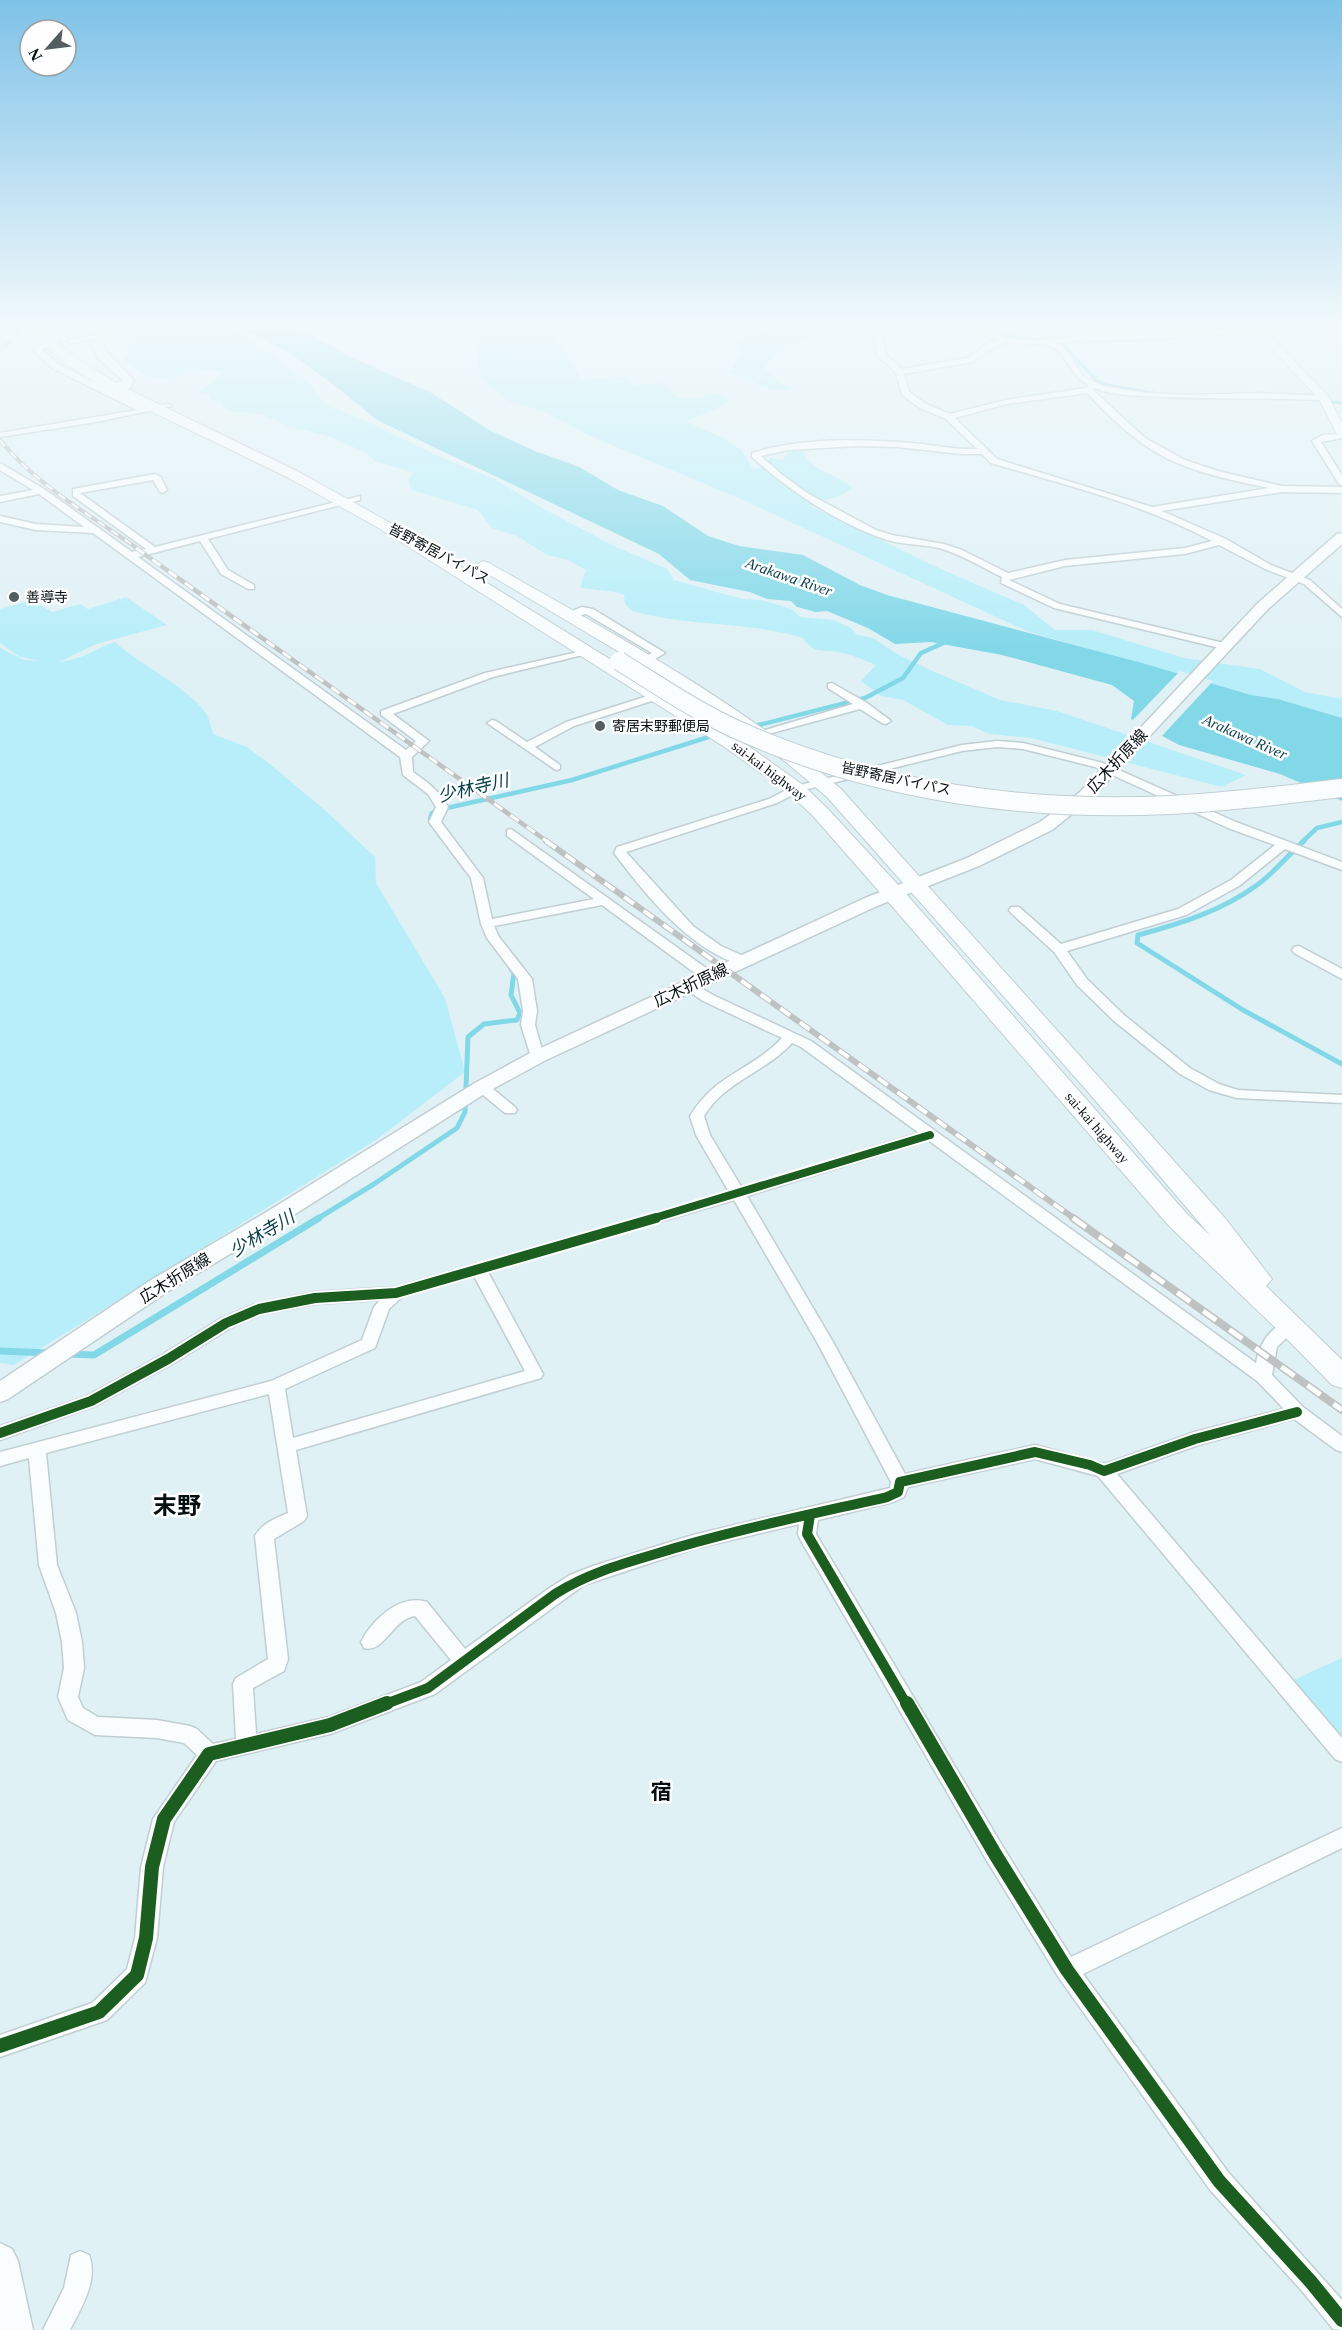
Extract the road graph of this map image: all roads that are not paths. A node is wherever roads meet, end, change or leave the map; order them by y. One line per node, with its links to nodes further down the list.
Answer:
1 (25, 431): 6 (street)
2 (203, 431): 15 (highway, sai-kai highway)
3 (962, 431): 7 (street)
4 (1134, 431): 10 (street)
5 (1341, 431): 9 (street)
6 (0, 435)
7 (982, 451): 16 (street); 25 (street)
8 (0, 466): 13 (street)
9 (1342, 482)
10 (1282, 489): 12 (street); 16 (street)
11 (163, 490): 23 (street)
12 (1342, 490)
13 (41, 491): 14 (street); 19 (street)
14 (0, 499)
15 (350, 500): 18 (highway, sai-kai highway); 20 (street)
16 (1151, 510): 21 (street)
17 (0, 519): 19 (street)
18 (388, 521): 30 (highway, sai-kai highway); 36 (highway, sai-kai highway); 43 (highway, 皆野寄居バイパス, bridge)
19 (93, 530): 24 (street)
20 (203, 538): 23 (street); 27 (street)
21 (1223, 541): 25 (street); 26 (street)
22 (1339, 543): 26 (main road, 広木折原線)
23 (154, 550): 24 (street)
24 (129, 555): 39 (street)
25 (1007, 576): 29 (street)
26 (1294, 576): 28 (street); 29 (main road, 広木折原線)
27 (251, 587)
28 (1342, 614)
29 (1220, 650): 40 (main road, 広木折原線)
30 (587, 651): 32 (highway, sai-kai highway); 39 (street)
31 (832, 686): 33 (street)
32 (657, 696): 37 (highway, sai-kai highway); 38 (street)
33 (863, 705): 34 (street); 36 (street)
34 (886, 721)
35 (492, 723): 38 (street)
36 (756, 729): 37 (highway); 42 (highway, sai-kai highway)
37 (730, 742): 44 (highway, sai-kai highway)
38 (527, 747): 41 (street)
39 (406, 756): 52 (street)
40 (1114, 765): 42 (street); 46 (street); 48 (main road, 広木折原線)
41 (556, 767)
42 (822, 782): 44 (street); 48 (highway, sai-kai highway)
43 (1342, 788)
44 (796, 789): 49 (highway, sai-kai highway); 55 (street)
45 (510, 834): 50 (street)
46 (1284, 844): 47 (street); 53 (street)
47 (1342, 866)
48 (913, 884): 49 (main road, 広木折原線); 68 (highway, sai-kai highway)
49 (892, 892): 55 (main road, 広木折原線); 68 (highway, sai-kai highway)
50 (605, 901): 52 (street); 57 (street)
51 (1015, 910): 53 (street)
52 (486, 924): 60 (street)
53 (1059, 949): 62 (street)
54 (1299, 950): 56 (street)
55 (743, 960): 57 (main road, 広木折原線)
56 (1342, 975)
57 (708, 976): 58 (main road, 広木折原線)
58 (689, 985): 59 (street); 60 (main road, 広木折原線)
59 (791, 1036): 64 (street); 65 (street)
60 (537, 1056): 61 (main road, 広木折原線)
61 (482, 1087): 63 (street); 72 (main road, 広木折原線)
62 (1342, 1099)
63 (510, 1110)
64 (930, 1135): 65 (street); 69 (street)
65 (738, 1194): 66 (street); 80 (street)
66 (478, 1269): 67 (street); 76 (street)
67 (396, 1293): 71 (street); 74 (street)
68 (1291, 1326): 69 (street); 70 (highway, sai-kai highway)
69 (1263, 1377): 73 (street)
70 (1342, 1378)
71 (276, 1386): 76 (street); 77 (street)
72 (0, 1394)
73 (1297, 1412): 75 (street); 79 (street)
74 (0, 1432)
75 (1342, 1445)
76 (287, 1446): 84 (street)
77 (36, 1450): 78 (street); 86 (street)
78 (0, 1460)
79 (1104, 1472): 80 (street); 85 (street)
80 (900, 1482): 81 (street)
81 (810, 1515): 83 (street); 88 (street)
82 (370, 1642): 83 (street)
83 (464, 1662): 84 (street)
84 (246, 1745): 86 (street)
85 (1342, 1753)
86 (209, 1754): 89 (street)
87 (1342, 1838): 88 (street)
88 (1067, 1970): 92 (street)
89 (0, 2046)
90 (0, 2261): 93 (main road)
91 (80, 2264): 94 (street)
92 (1342, 2320)
93 (15, 2330)
94 (57, 2330)

